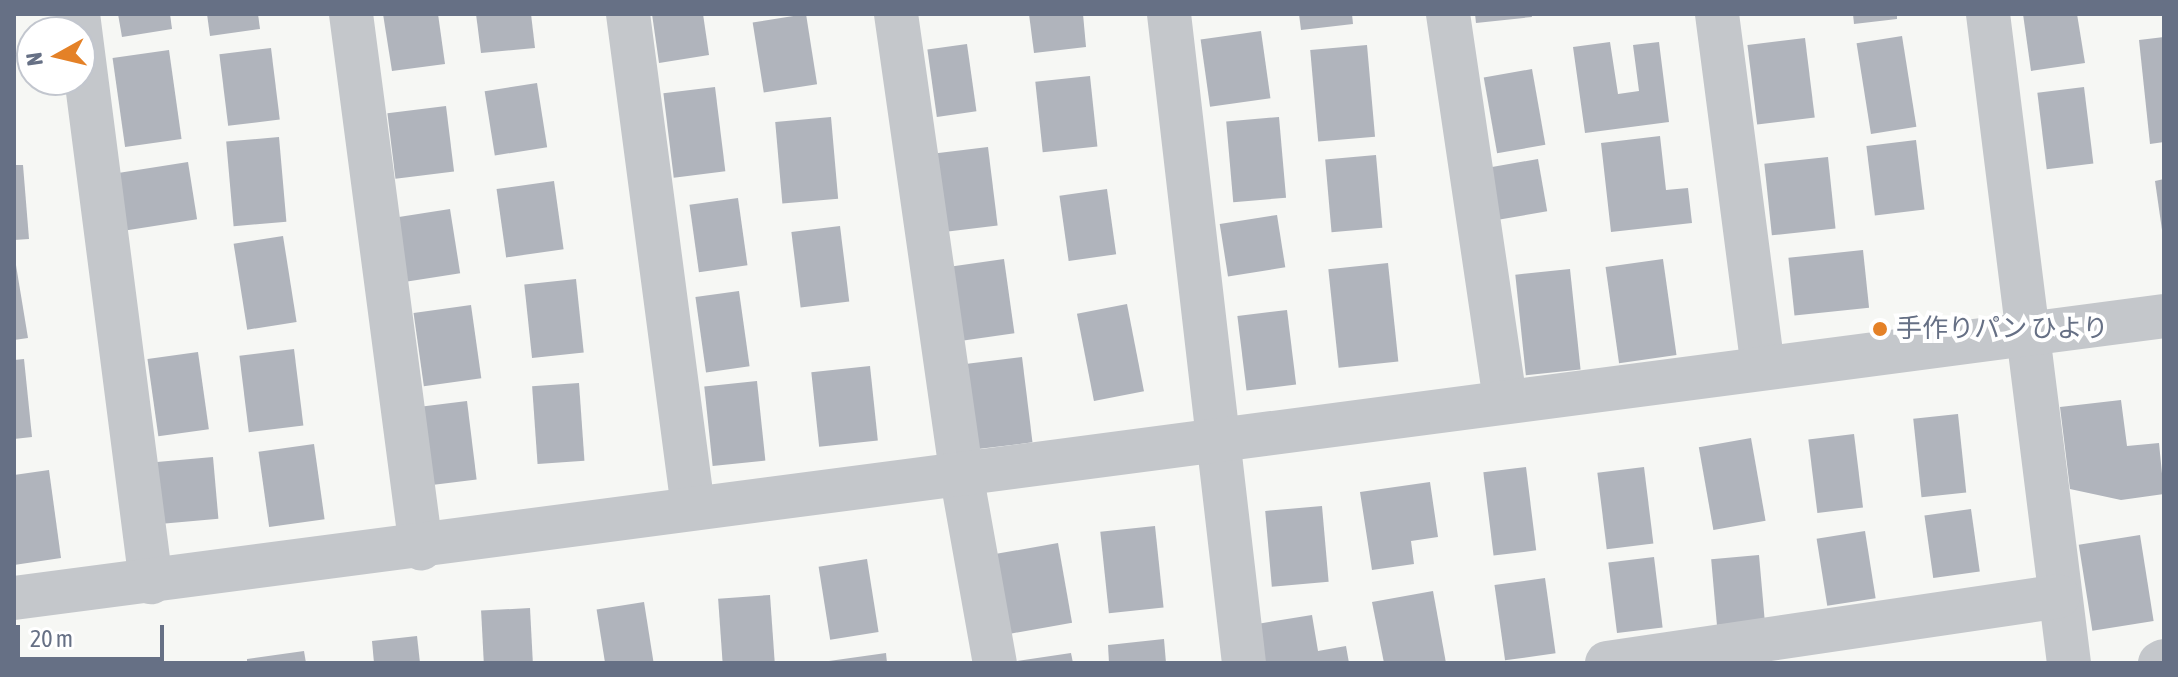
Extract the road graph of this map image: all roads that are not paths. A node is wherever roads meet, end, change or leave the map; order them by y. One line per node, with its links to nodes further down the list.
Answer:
1 (78, 14): 17 (street)
2 (351, 14): 16 (street)
3 (628, 14): 15 (street)
4 (896, 14): 14 (street)
5 (1169, 14): 13 (street)
6 (1448, 14): 12 (street)
7 (1717, 14): 11 (street)
8 (1988, 14): 10 (street)
9 (2164, 316): 10 (street)
10 (2031, 335): 11 (street); 18 (street)
11 (1763, 366): 12 (street)
12 (1505, 401): 13 (street)
13 (1217, 442): 14 (street); 21 (street)
14 (961, 473): 15 (street); 20 (street)
15 (693, 507): 16 (street)
16 (421, 548): 17 (street)
17 (151, 582): 19 (street)
18 (2058, 596): 22 (street); 23 (street)
19 (14, 598)
20 (995, 663)
21 (1244, 663)
22 (1607, 663)
23 (2069, 663)

